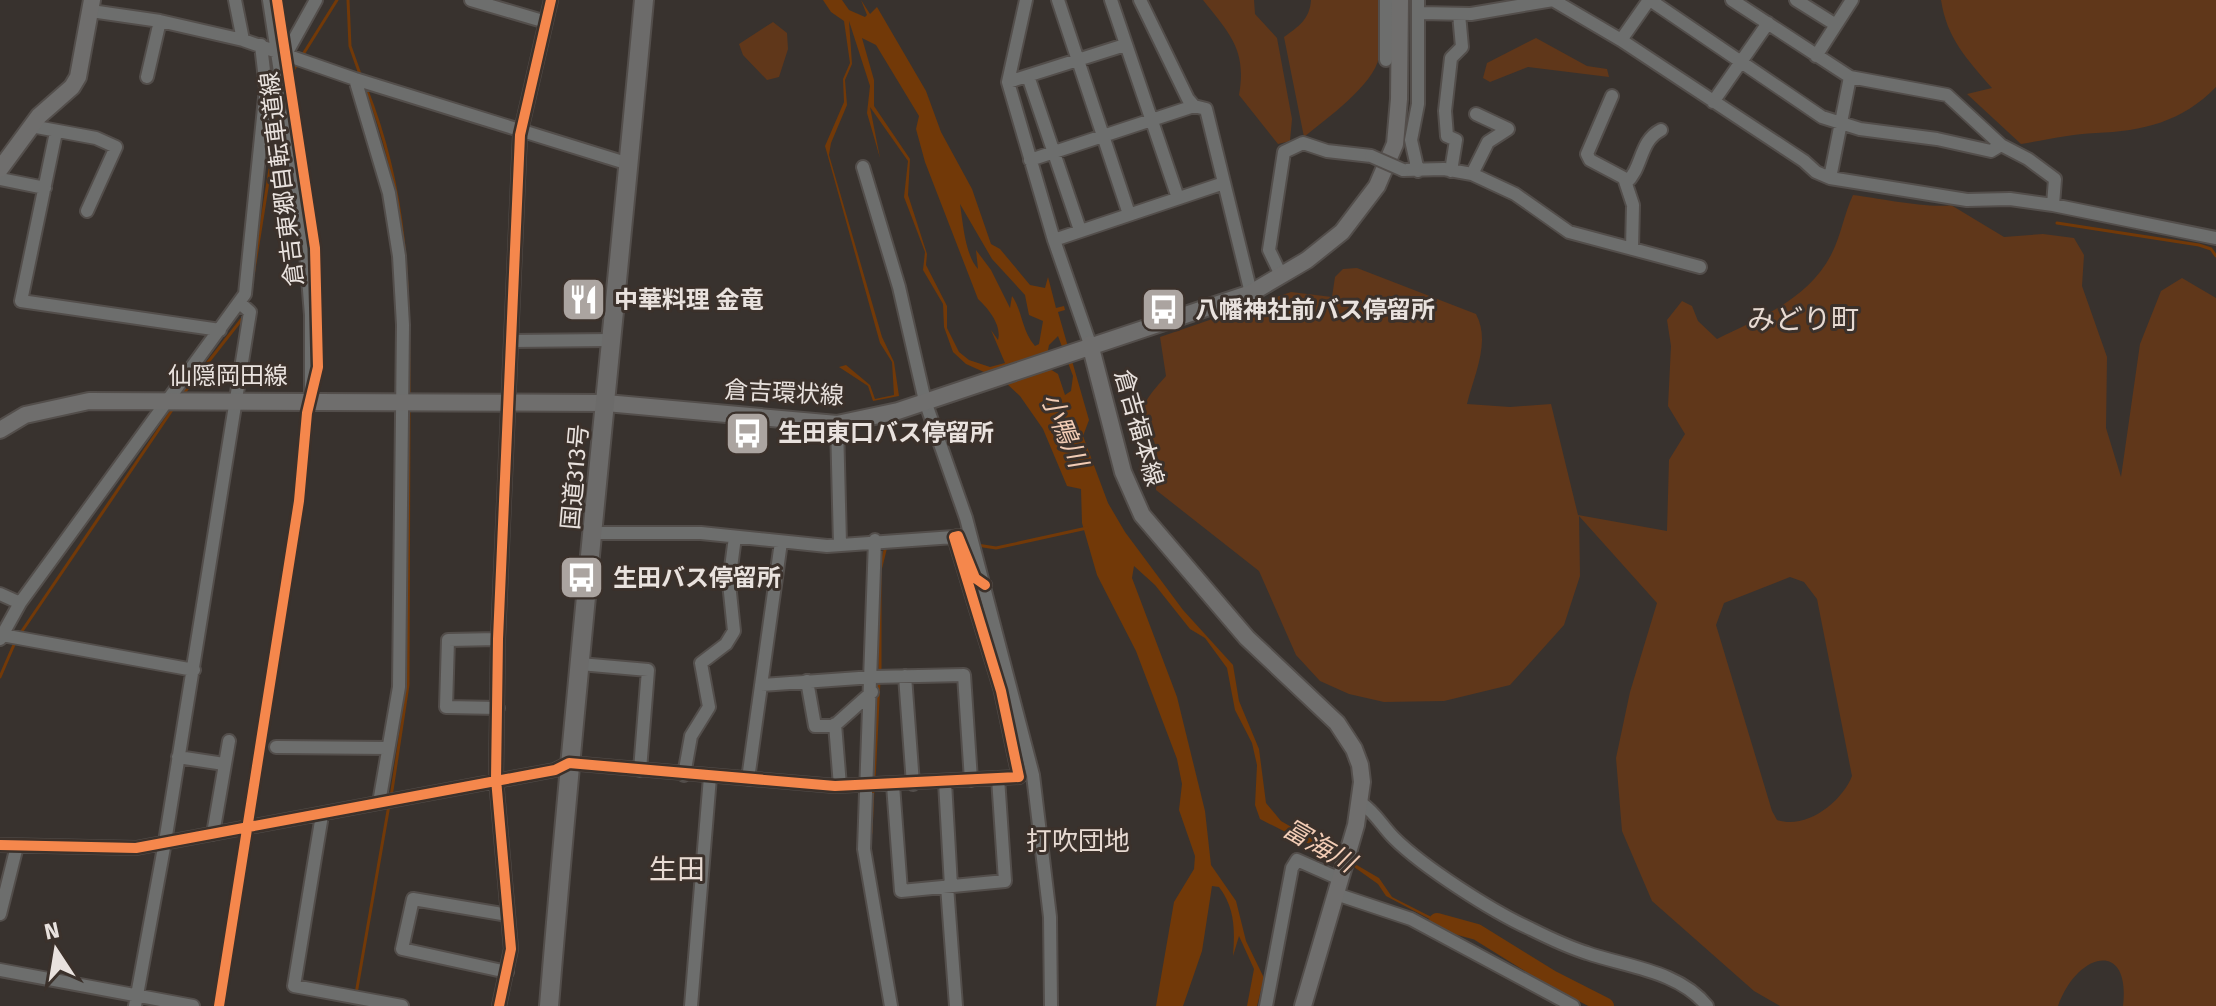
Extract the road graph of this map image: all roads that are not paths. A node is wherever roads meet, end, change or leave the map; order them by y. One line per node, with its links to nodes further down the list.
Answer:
1 (235, 0): 26 (street)
2 (269, 0): 30 (street)
3 (316, 0): 30 (street)
4 (471, 0): 23 (street)
5 (551, 0): 23 (street)
6 (1026, 0): 39 (street)
7 (1058, 0): 32 (street)
8 (1111, 0): 29 (street)
9 (1140, 0): 42 (street)
10 (1386, 0): 33 (street)
11 (1400, 0): 74 (main road, 倉吉福本線)
12 (1472, 0): 21 (street)
13 (1553, 0): 21 (street); 27 (street)
14 (1650, 0): 27 (street); 34 (street)
15 (1732, 0): 24 (street)
16 (1796, 0): 25 (street)
17 (1851, 0): 25 (street)
18 (639, 1): 54 (highway, 国道313号)
19 (91, 6): 22 (street); 46 (main road)
20 (1419, 6): 21 (street); 57 (street)
21 (1465, 14): 58 (street)
22 (160, 21): 26 (street); 36 (street)
23 (546, 22): 47 (street)
24 (1768, 23): 31 (street); 34 (street)
25 (1836, 25): 31 (street)
26 (243, 40): 28 (street)
27 (1621, 40): 41 (street)
28 (261, 45): 30 (street); 76 (street)
29 (1125, 45): 32 (street); 44 (street)
30 (292, 56): 38 (street); 84 (street)
31 (1816, 56): 37 (street)
32 (1078, 60): 35 (street); 50 (street)
33 (1386, 60)
34 (1741, 62): 41 (street); 45 (street)
35 (1028, 76): 39 (street); 52 (street)
36 (147, 77)
37 (1850, 77): 45 (street); 51 (street)
38 (357, 80): 47 (street); 85 (street)
39 (1008, 82): 53 (street)
40 (1612, 96): 63 (street)
41 (1713, 102): 60 (street)
42 (1194, 106): 44 (street); 62 (street)
43 (1476, 114): 59 (street)
44 (1150, 121): 50 (street); 65 (street)
45 (1841, 125): 51 (street); 60 (street)
46 (31, 126): 49 (street); 56 (main road)
47 (522, 130): 54 (street); 79 (street)
48 (1661, 130): 63 (street)
49 (56, 132): 64 (street); 67 (street)
50 (1103, 137): 52 (street); 68 (street)
51 (2001, 145): 66 (street)
52 (1054, 153): 53 (street); 69 (street)
53 (1030, 160): 71 (street)
54 (629, 164): 78 (highway, 国道313号)
55 (863, 167): 81 (street)
56 (0, 169)
57 (1418, 171): 58 (street); 74 (street, bridge)
58 (1451, 171): 59 (street)
59 (1472, 174): 72 (street)
60 (1830, 178): 66 (street)
61 (0, 179): 64 (street)
62 (1224, 183): 65 (street); 75 (street)
63 (1626, 183): 72 (street)
64 (45, 188): 77 (street)
65 (1178, 198): 68 (street)
66 (2053, 205): 70 (street)
67 (87, 211)
68 (1129, 214): 69 (street)
69 (1080, 230): 71 (street)
70 (2216, 238)
71 (1054, 240): 80 (street)
72 (1632, 249): 73 (street)
73 (1700, 267)
74 (1281, 275): 75 (main road, 倉吉福本線)
75 (1251, 293): 80 (main road, 倉吉福本線)
76 (240, 303): 77 (street); 83 (street)
77 (220, 330): 82 (street)
78 (611, 340): 79 (street); 87 (highway, 国道313号)
79 (511, 341): 86 (street)
80 (1090, 344): 81 (main road, 倉吉環状線); 129 (main road, 倉吉福本線)
81 (930, 399): 88 (main road, 倉吉環状線); 96 (street)
82 (168, 400): 83 (main road, 仙隠岡田線); 89 (main road, 仙隠岡田線); 98 (street)
83 (236, 401): 84 (main road, 仙隠岡田線); 102 (street)
84 (311, 401): 85 (main road, 仙隠岡田線)
85 (407, 402): 86 (main road, 仙隠岡田線); 112 (street)
86 (509, 402): 87 (main road, 仙隠岡田線); 100 (street)
87 (606, 403): 88 (main road, 倉吉環状線); 90 (highway, 国道313号)
88 (837, 424): 95 (street)
89 (0, 430)
90 (594, 533): 91 (street); 101 (highway, 国道313号)
91 (735, 537): 94 (street); 117 (street)
92 (954, 537): 93 (street); 96 (street); 119 (street)
93 (875, 540): 95 (street); 104 (street)
94 (781, 542): 95 (street); 106 (street)
95 (840, 544)
96 (985, 585): 149 (street)
97 (0, 594): 98 (street)
98 (20, 603): 99 (street)
99 (1, 637): 102 (street)
100 (498, 639): 108 (street); 108 (street)
101 (580, 664): 114 (highway, 国道313号); 116 (street)
102 (194, 670): 113 (street)
103 (905, 676): 104 (street); 122 (street); 124 (street)
104 (873, 677): 105 (street); 107 (street)
105 (807, 681): 106 (street); 109 (street)
106 (761, 685): 121 (street)
107 (872, 692): 109 (street); 127 (street)
108 (498, 708): 120 (street)
109 (835, 724): 126 (street)
110 (229, 741): 115 (street)
111 (276, 747): 112 (street)
112 (388, 748): 128 (street)
113 (178, 757): 115 (street); 132 (street)
114 (569, 763): 116 (street); 120 (street); 145 (highway, 国道313号)
115 (224, 764): 131 (street)
116 (640, 770): 117 (street)
117 (684, 775): 118 (street)
118 (710, 777): 121 (street); 146 (street)
119 (998, 778): 122 (street); 136 (street)
120 (496, 779): 128 (street); 138 (street)
121 (748, 779): 126 (street)
122 (971, 780): 123 (street)
123 (945, 782): 124 (street); 136 (street)
124 (913, 784): 125 (street)
125 (893, 785): 127 (street); 136 (street)
126 (840, 786): 127 (street)
127 (868, 787): 147 (street)
128 (379, 803): 130 (street)
129 (1361, 803): 135 (main road, 倉吉福本線); 153 (street)
130 (322, 815): 131 (street); 143 (street)
131 (213, 834): 132 (street)
132 (165, 842): 134 (street); 141 (street)
133 (0, 845): 134 (street)
134 (17, 846): 137 (street)
135 (1339, 883): 150 (street); 151 (main road, 倉吉福本線); 152 (street)
136 (949, 886): 148 (street)
137 (0, 914)
138 (508, 915): 140 (street); 140 (street)
139 (0, 970): 141 (street)
140 (507, 972): 144 (street)
141 (136, 1001): 142 (street)
142 (193, 1006)
143 (402, 1006)
144 (499, 1006)
145 (549, 1006)
146 (691, 1006)
147 (891, 1006)
148 (956, 1006)
149 (1051, 1006)
150 (1266, 1006)
151 (1303, 1006)
152 (1573, 1006)
153 (1707, 1006)

